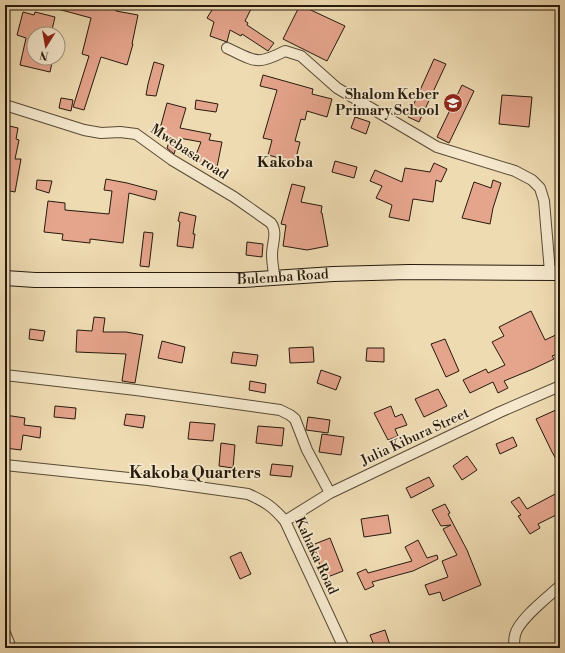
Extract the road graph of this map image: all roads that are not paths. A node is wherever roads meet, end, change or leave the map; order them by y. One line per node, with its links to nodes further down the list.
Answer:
1 (227, 48): 3 (street)
2 (5, 106): 5 (street, Mwebasa road)
3 (555, 272): 5 (main road, Bulemba Road)
4 (5, 278): 5 (main road, Bulemba Road)
5 (274, 278)
6 (5, 375): 9 (street)
7 (560, 386): 9 (street, Julia Kibura Street)
8 (5, 466): 10 (street, Kahaka Road)
9 (330, 493): 10 (street, Julia Kibura Street)
10 (285, 521): 14 (street, Kahaka Road)
11 (560, 586): 15 (street)
12 (5, 633): 13 (street)
13 (11, 648)
14 (344, 648)
15 (514, 648)

